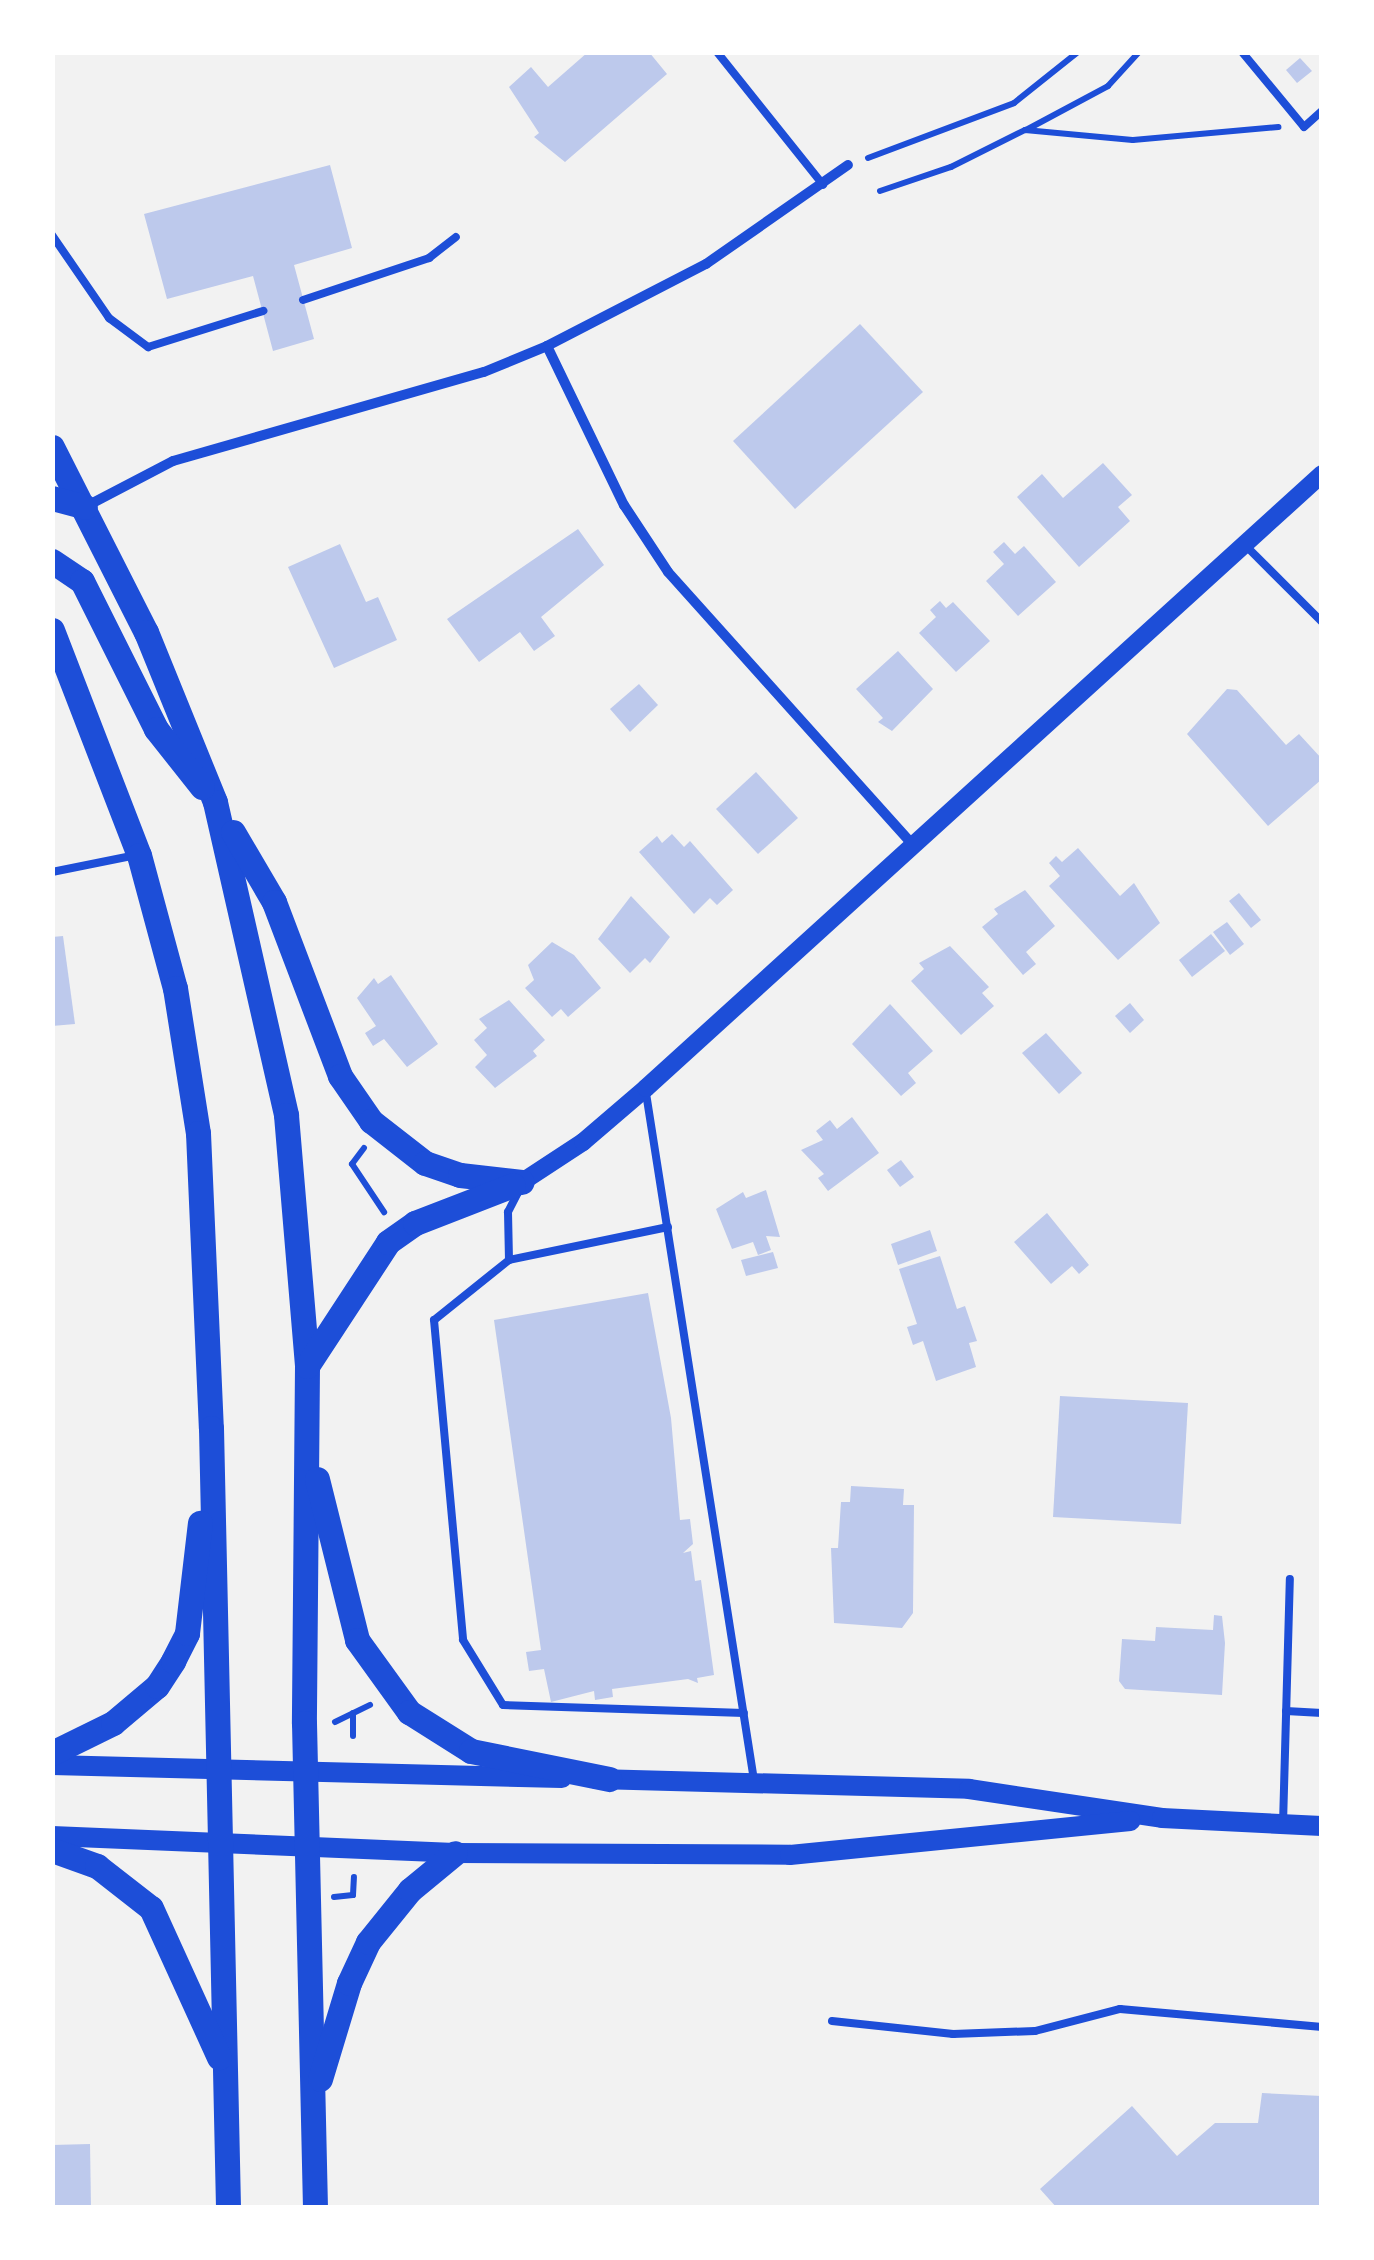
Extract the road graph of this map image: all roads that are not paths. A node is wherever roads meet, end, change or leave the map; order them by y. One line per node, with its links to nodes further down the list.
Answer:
1 (717, 52): 5 (lane)
2 (1242, 52): 3 (lane)
3 (1322, 110)
4 (848, 165): 5 (street)
5 (823, 185): 10 (street)
6 (52, 235): 9 (lane)
7 (456, 237): 8 (lane)
8 (303, 300)
9 (263, 312)
10 (547, 346): 14 (street); 21 (street)
11 (52, 447): 14 (main road)
12 (1322, 474): 15 (street)
13 (52, 498): 14 (main road)
14 (84, 506): 20 (main road)
15 (1244, 544): 17 (lane); 21 (street)
16 (52, 561): 20 (main road)
17 (1322, 622)
18 (52, 630): 19 (main road)
19 (63, 675): 22 (main road)
20 (215, 802): 25 (main road); 28 (main road)
21 (912, 844): 24 (street)
22 (139, 855): 23 (lane); 29 (main road)
23 (52, 872)
24 (646, 1088): 25 (street); 26 (lane)
25 (522, 1182): 27 (lane); 28 (main road)
26 (668, 1228): 27 (lane); 33 (lane)
27 (509, 1260): 33 (lane)
28 (307, 1366): 30 (main road)
29 (211, 1428): 35 (main road); 37 (main road)
30 (308, 1440): 38 (main road); 39 (main road)
31 (1290, 1578): 32 (lane)
32 (1286, 1712): 34 (lane); 42 (lane)
33 (744, 1713): 40 (lane)
34 (1322, 1713)
35 (52, 1753)
36 (52, 1766): 37 (main road)
37 (219, 1769): 38 (main road); 45 (main road)
38 (305, 1771): 39 (main road); 46 (main road)
39 (609, 1779): 40 (main road)
40 (754, 1783): 41 (main road)
41 (1162, 1818): 42 (main road); 48 (main road)
42 (1283, 1824): 43 (main road)
43 (1322, 1826)
44 (52, 1836): 45 (main road)
45 (220, 1843): 46 (main road); 51 (main road)
46 (305, 1846): 48 (main road); 52 (main road)
47 (52, 1850): 51 (main road)
48 (455, 1853): 52 (main road)
49 (832, 2022): 50 (lane)
50 (1322, 2027)
51 (225, 2072): 53 (main road)
52 (313, 2103): 54 (main road)
53 (228, 2208)
54 (315, 2208)

